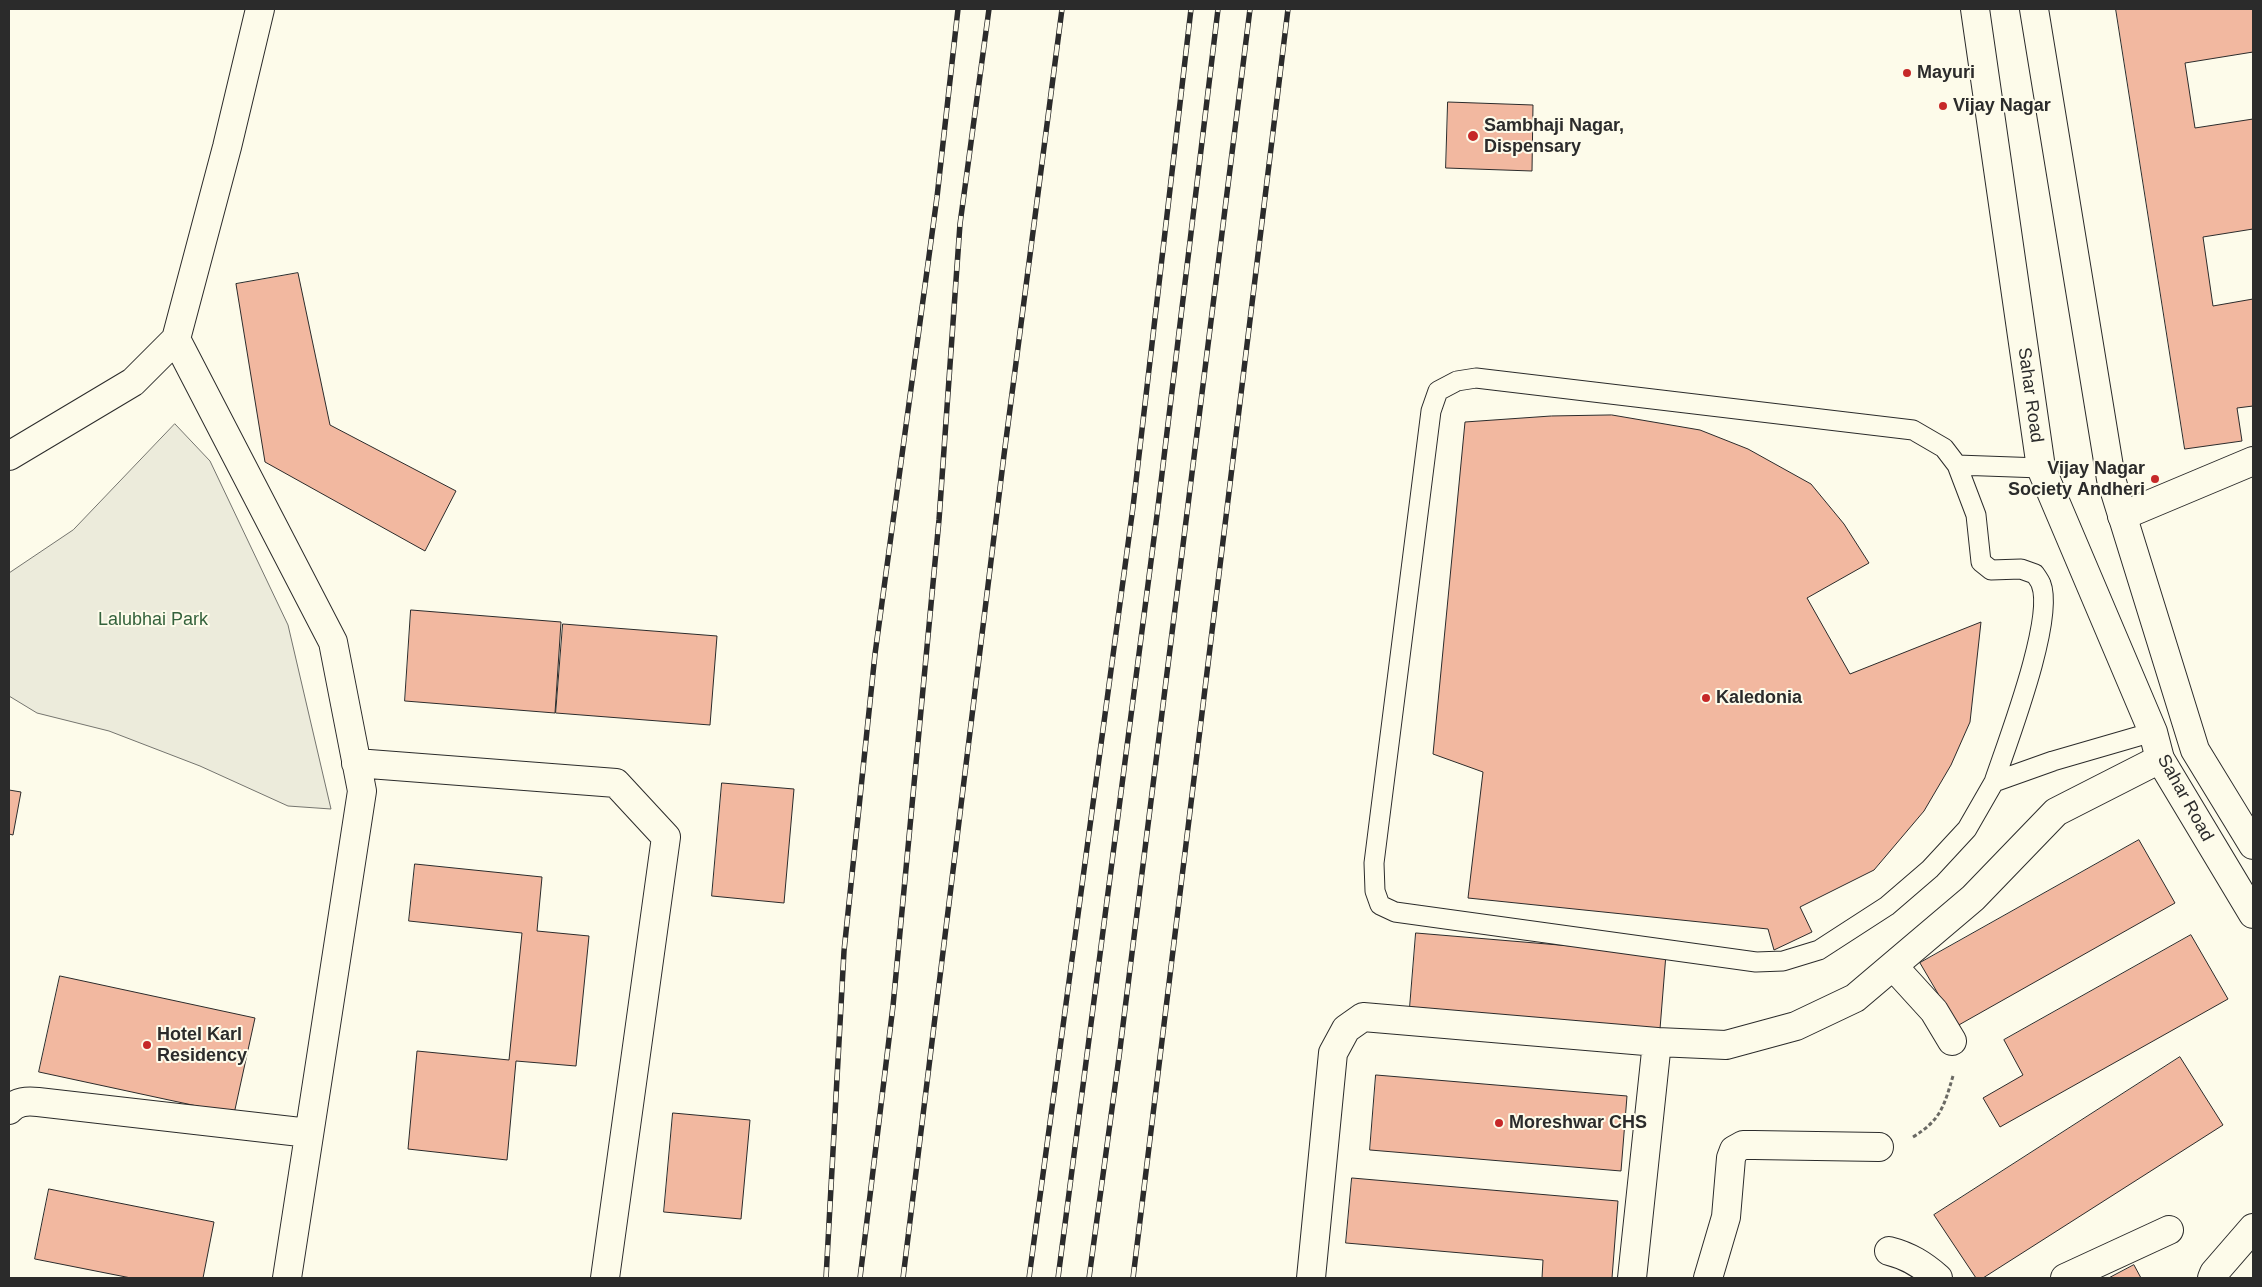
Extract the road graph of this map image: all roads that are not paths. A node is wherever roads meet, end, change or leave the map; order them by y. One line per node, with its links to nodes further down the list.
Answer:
1 (260, 9): 4 (street)
2 (1975, 9): 8 (street, Sahar Road)
3 (2034, 9): 9 (street, Sahar Road)
4 (176, 339): 5 (street); 12 (street)
5 (9, 456)
6 (2253, 461): 9 (street)
7 (1957, 465): 8 (lane); 13 (lane); 13 (lane)
8 (2041, 468): 10 (street, Sahar Road)
9 (2122, 516): 14 (street, Sahar Road)
10 (2153, 732): 11 (street, Sahar Road); 13 (lane)
11 (2160, 759): 15 (street, Sahar Road); 16 (street)
12 (356, 763): 20 (street); 26 (street)
13 (1994, 782)
14 (2253, 845)
15 (2253, 914)
16 (1893, 966): 17 (street); 18 (street)
17 (1952, 1041)
18 (1657, 1042): 27 (street); 28 (street)
19 (9, 1110): 20 (street)
20 (309, 1133): 25 (street)
21 (1879, 1147): 29 (street)
22 (2253, 1228): 32 (street)
23 (2169, 1230): 31 (street)
24 (1889, 1252): 30 (street)
25 (287, 1278)
26 (605, 1278)
27 (1310, 1278)
28 (1632, 1278)
29 (1708, 1278)
30 (1938, 1278)
31 (2066, 1278)
32 (2212, 1278)

